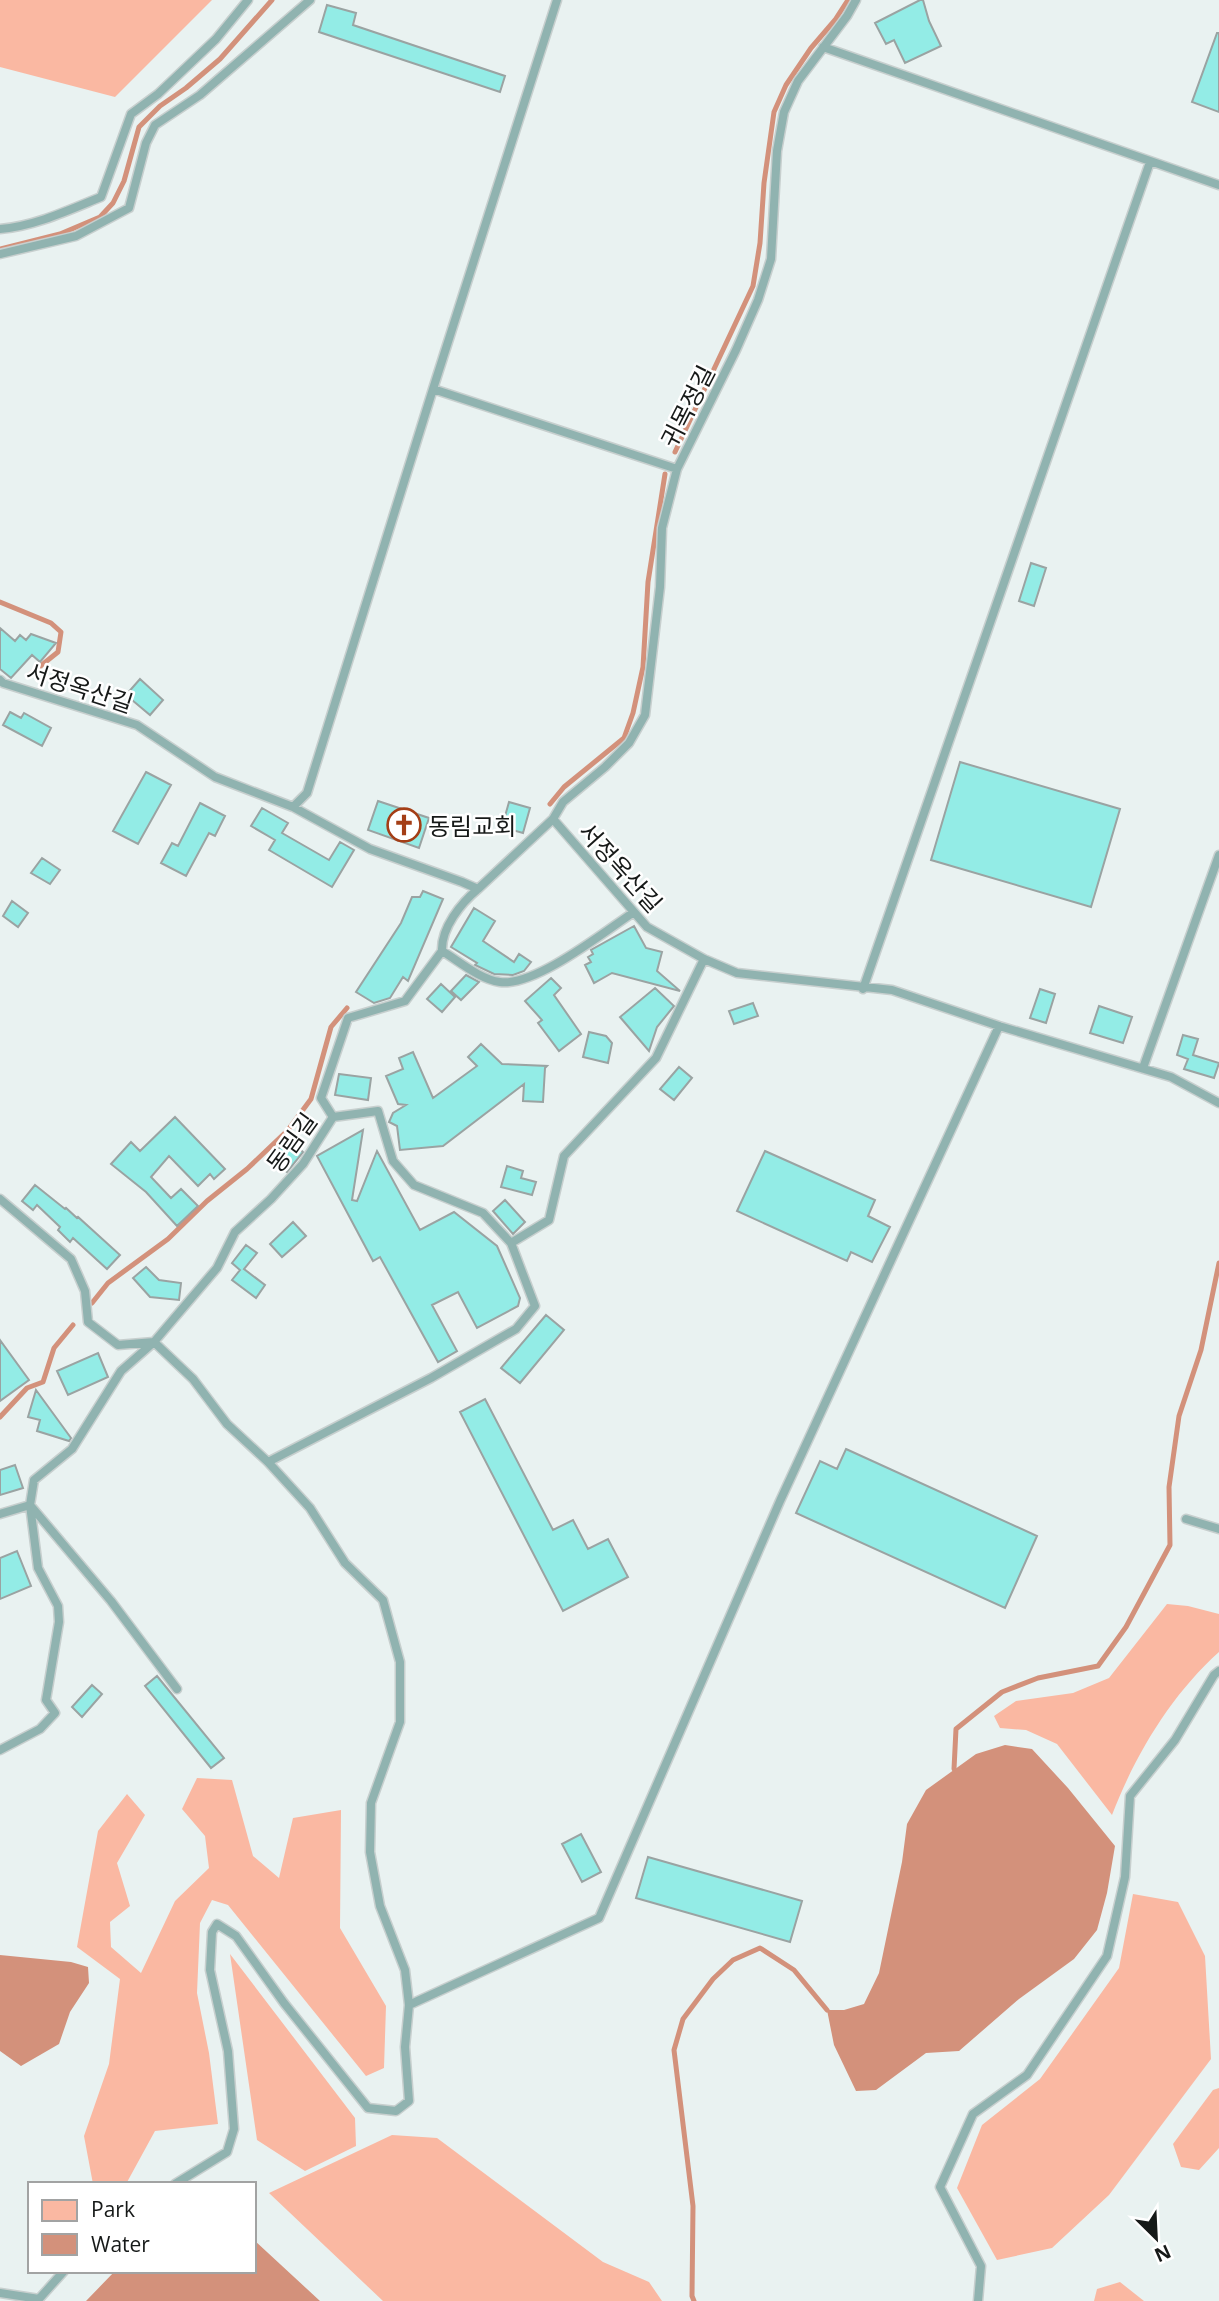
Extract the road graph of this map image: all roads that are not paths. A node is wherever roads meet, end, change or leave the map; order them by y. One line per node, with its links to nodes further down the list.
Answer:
1 (248, 0): 8 (lane)
2 (310, 0): 9 (lane)
3 (557, 0): 10 (lane)
4 (856, 0): 5 (lane, 귀목정길)
5 (823, 47): 6 (lane); 11 (lane, 귀목정길)
6 (1150, 162): 7 (lane); 20 (lane)
7 (1219, 186)
8 (0, 229)
9 (0, 254)
10 (432, 389): 11 (lane); 13 (lane)
11 (677, 469): 14 (lane, 귀목정길)
12 (1, 683): 13 (lane, 서정옥산길)
13 (293, 807): 16 (lane, 서정옥산길)
14 (553, 819): 16 (lane, 서정옥산길); 17 (lane, 서정옥산길)
15 (1219, 855): 22 (lane)
16 (478, 889): 18 (lane)
17 (634, 912): 18 (lane); 19 (lane, 서정옥산길)
18 (442, 951): 24 (lane)
19 (704, 959): 20 (lane, 서정옥산길); 26 (lane)
20 (863, 989): 21 (lane, 서정옥산길)
21 (999, 1026): 22 (lane, 서정옥산길); 36 (lane)
22 (1143, 1068): 23 (lane, 서정옥산길)
23 (1219, 1103)
24 (333, 1117): 26 (lane, 동림길); 27 (lane, 동림길)
25 (0, 1199): 27 (lane)
26 (510, 1243): 28 (lane)
27 (154, 1342): 28 (lane); 29 (lane, 동림길)
28 (268, 1462): 36 (lane)
29 (30, 1505): 30 (lane); 34 (lane); 35 (lane)
30 (0, 1514)
31 (1186, 1519): 32 (lane)
32 (1219, 1530)
33 (1219, 1671): 40 (lane)
34 (177, 1689)
35 (0, 1750)
36 (408, 2005): 37 (lane)
37 (177, 2182)
38 (62, 2273): 39 (lane)
39 (0, 2293)
40 (978, 2301)

